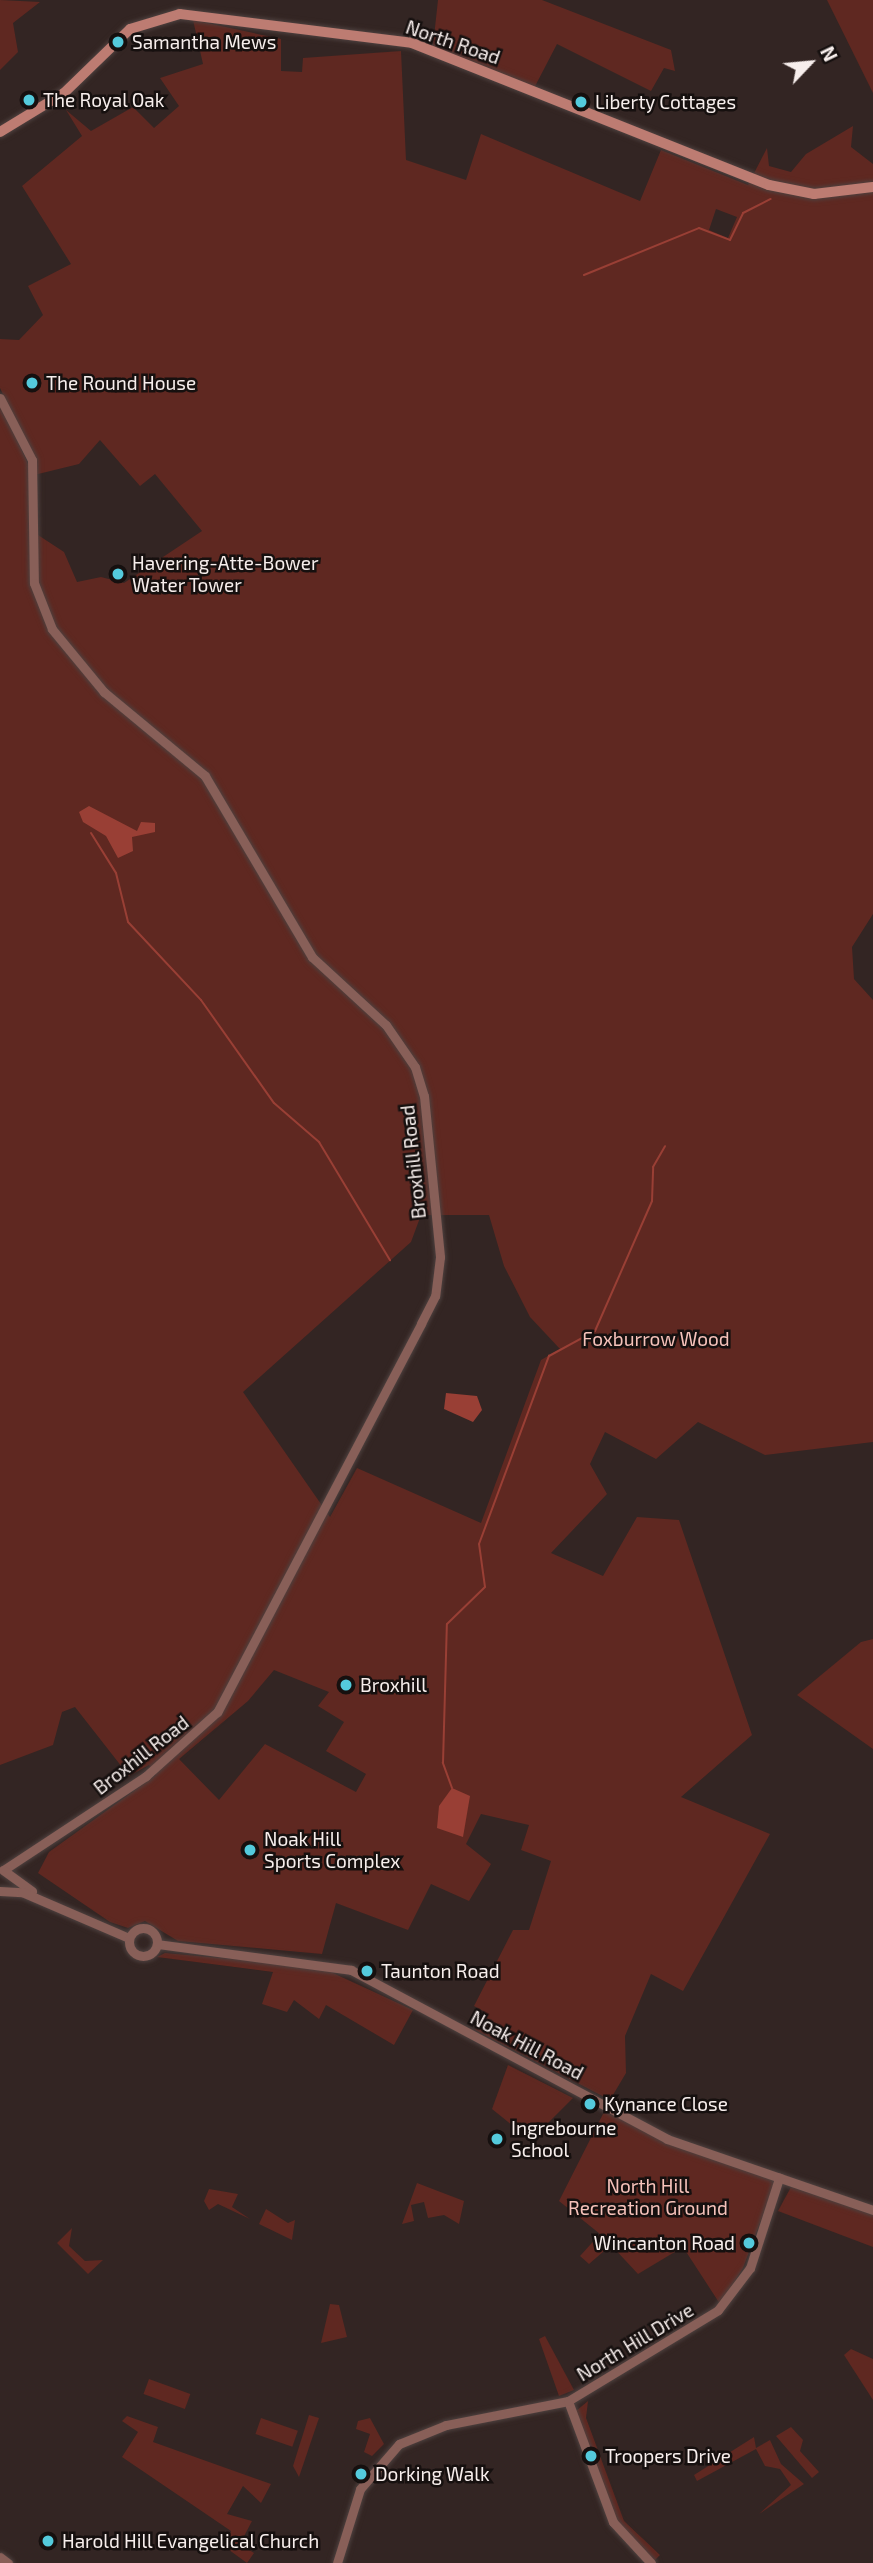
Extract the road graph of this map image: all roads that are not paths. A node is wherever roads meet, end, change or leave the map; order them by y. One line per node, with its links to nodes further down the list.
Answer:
1 (0, 132): 2 (main road, North Road)
2 (873, 187)
3 (0, 398): 4 (street, Broxhill Road)
4 (41, 1850): 5 (street, Broxhill Road); 6 (street, Broxhill Road)
5 (3, 1870): 6 (street, Noak Hill Road)
6 (16, 1878): 7 (street, Noak Hill Road); 8 (street, Noak Hill Road)
7 (5, 1891): 8 (street, Noak Hill Road)
8 (70, 1913): 9 (street, Noak Hill Road)
9 (129, 1938): 10 (street, Noak Hill Road); 10 (street, Noak Hill Road)
10 (157, 1944): 11 (street, Noak Hill Road)
11 (779, 2178): 12 (street, Noak Hill Road); 13 (street, North Hill Drive)
12 (873, 2210)
13 (568, 2401): 16 (street, North Hill Drive); 17 (street)
14 (0, 2557): 15 (street)
15 (8, 2563)
16 (337, 2563)
17 (651, 2563)

